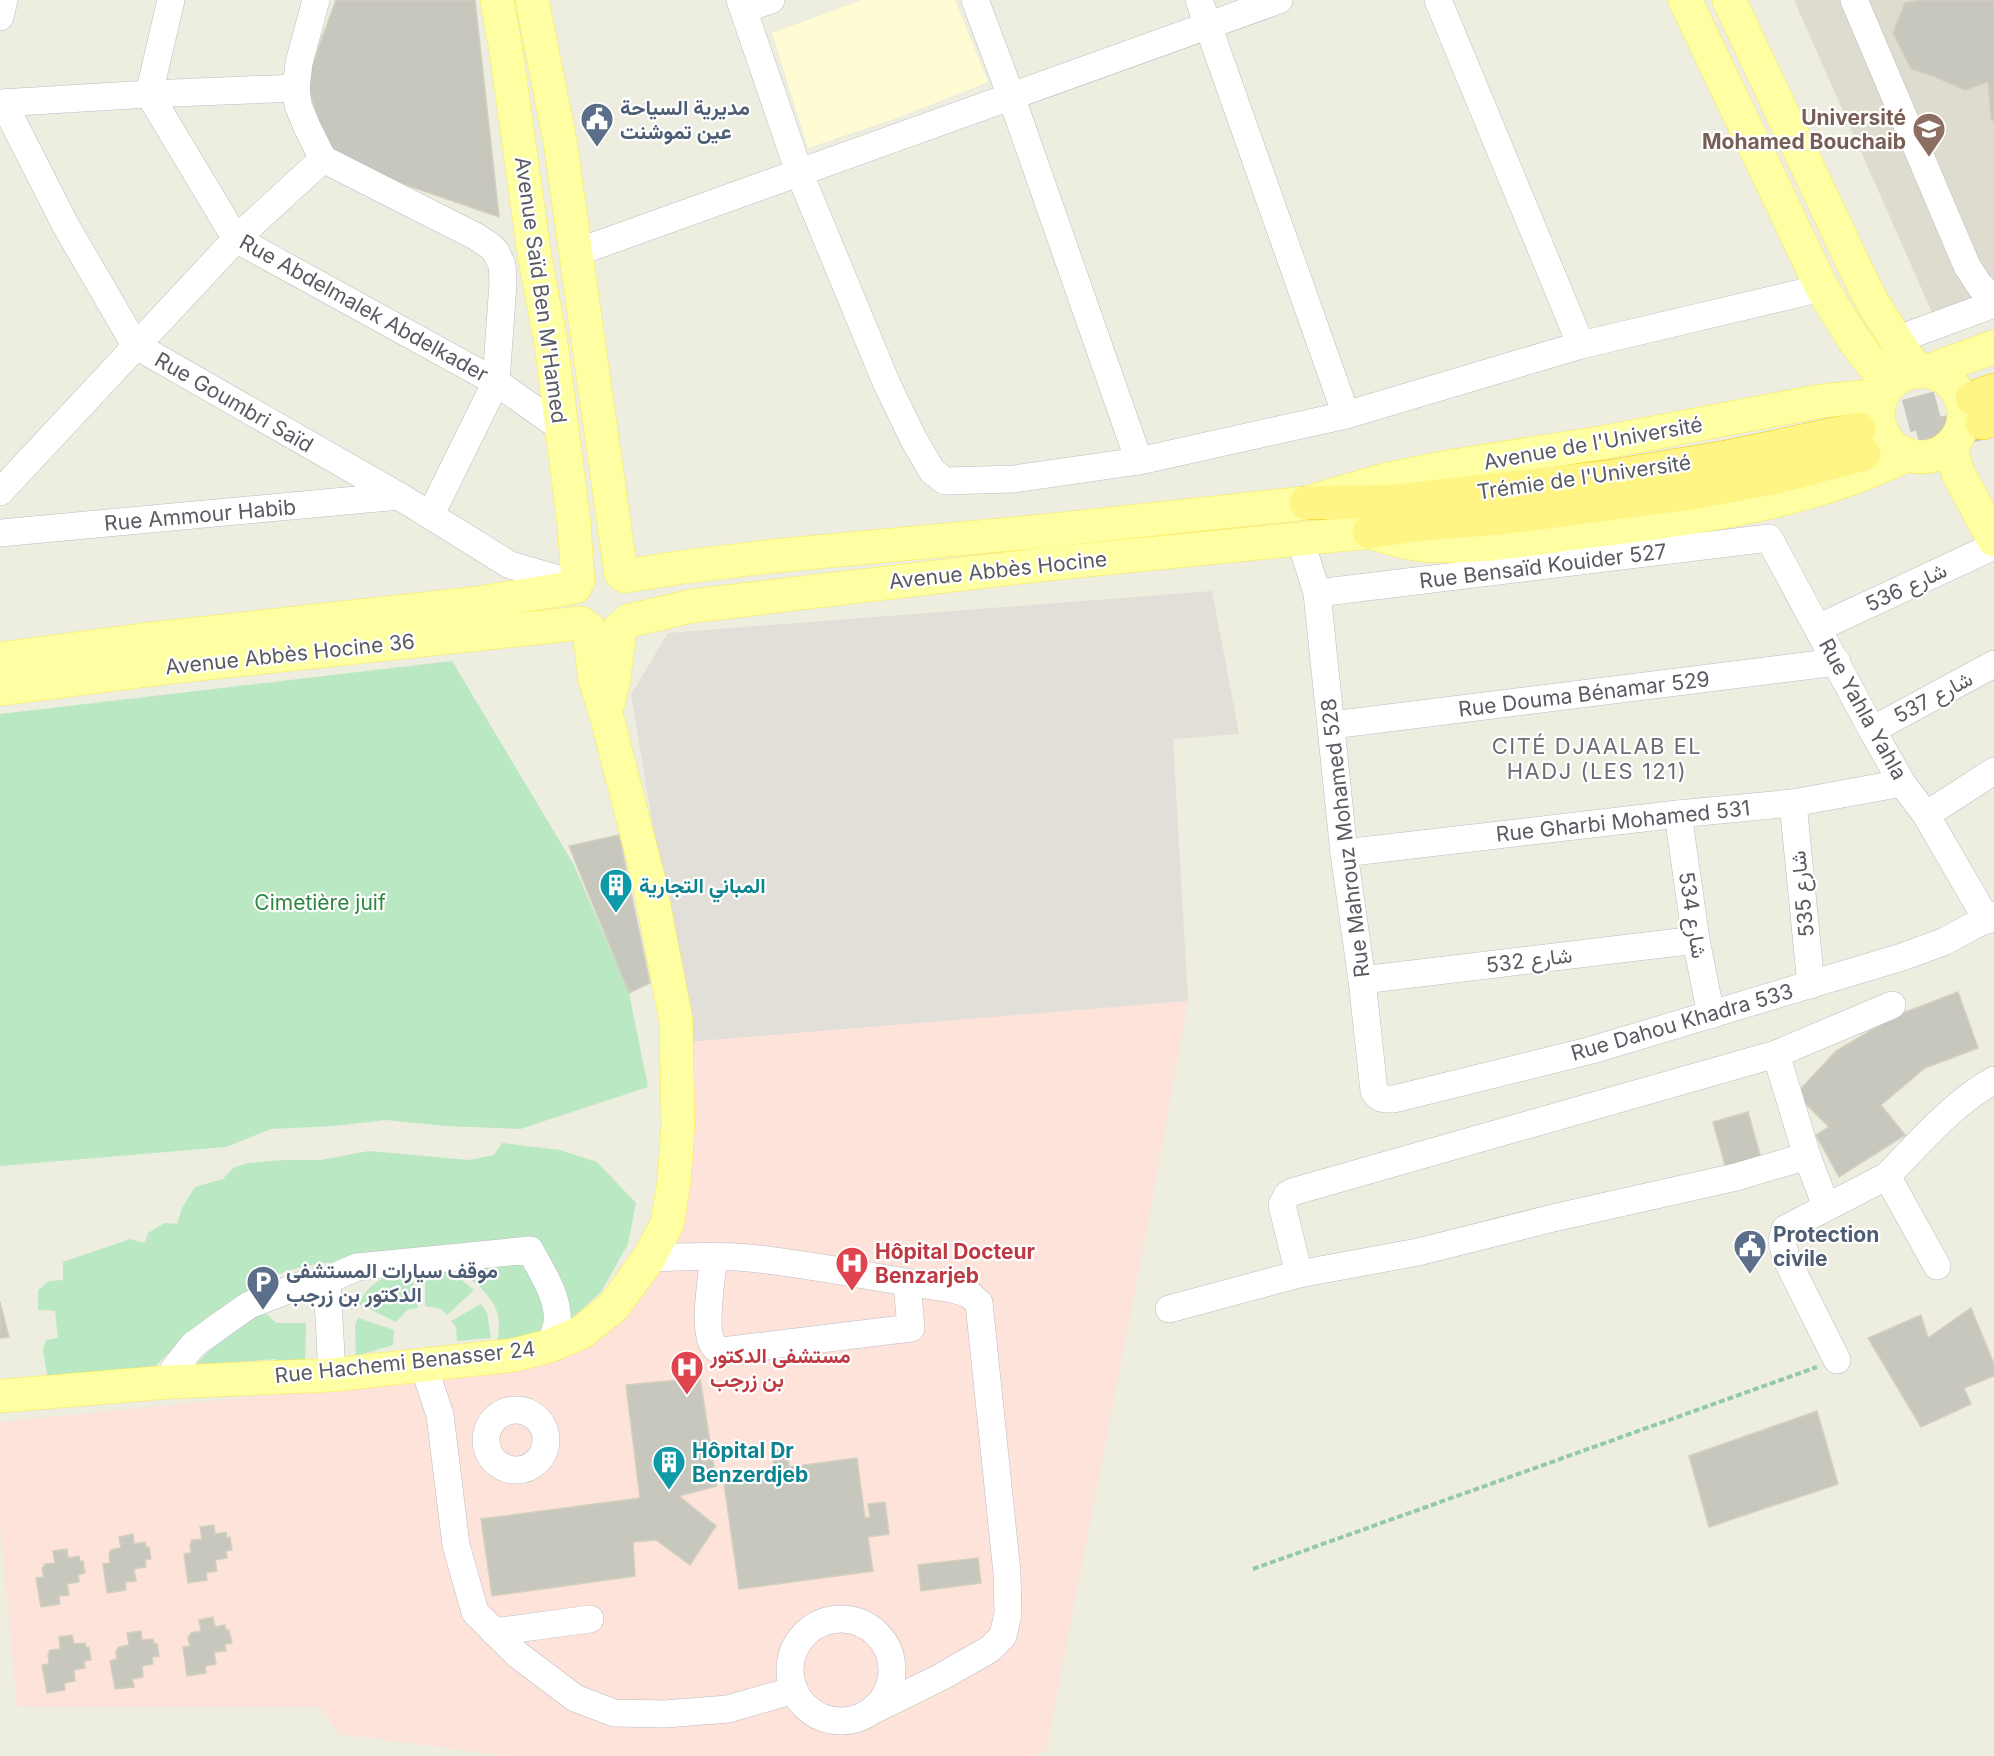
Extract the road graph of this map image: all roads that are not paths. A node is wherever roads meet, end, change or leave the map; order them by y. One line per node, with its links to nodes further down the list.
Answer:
1 (4, 0): 15 (street)
2 (171, 0): 18 (street)
3 (316, 0): 17 (street)
4 (497, 0): 25 (main road, Avenue Saïd Ben M'Hamed)
5 (532, 0): 24 (main road, Avenue Saïd Ben M'Hamed)
6 (771, 0): 14 (street)
7 (975, 0): 19 (street)
8 (1199, 0): 16 (street)
9 (1279, 0): 16 (street)
10 (1438, 0): 31 (street)
11 (1685, 0): 27 (main road)
12 (1729, 0): 29 (main road)
13 (1854, 0): 28 (street)
14 (742, 5): 22 (street)
15 (0, 17)
16 (1208, 26): 19 (street); 35 (street)
17 (296, 88): 18 (street); 21 (street)
18 (149, 94): 20 (street); 23 (street, Rue Abdelmalek Abdelkader)
19 (1011, 96): 22 (street); 39 (street)
20 (2, 103): 30 (street, Rue Goumbri Saïd)
21 (323, 159): 23 (street); 26 (street)
22 (799, 172): 24 (street); 39 (street)
23 (236, 240): 30 (street); 34 (street, Rue Abdelmalek Abdelkader)
24 (575, 253): 49 (main road, Avenue Saïd Ben M'Hamed)
25 (535, 259): 26 (street); 37 (main road, Avenue Saïd Ben M'Hamed)
26 (502, 265): 34 (street)
27 (1822, 288): 31 (street); 33 (main road)
28 (1994, 302): 29 (street)
29 (1896, 340): 33 (main road)
30 (135, 345): 40 (street); 41 (street, Rue Goumbri Saïd)
31 (1581, 345): 35 (street)
32 (1994, 347): 33 (main road, Avenue de l'Université)
33 (1904, 381): 36 (main road); 38 (main road); 42 (main road, Avenue de l'Université)
34 (496, 382): 37 (street, Rue Abdelmalek Abdelkader); 43 (street)
35 (1346, 415): 39 (street)
36 (1978, 421): 38 (main road); 46 (main road)
37 (561, 428): 50 (main road, Avenue Saïd Ben M'Hamed)
38 (1911, 456): 44 (main road); 46 (main road)
39 (1139, 461)
40 (0, 492)
41 (399, 496): 43 (street, Rue Goumbri Saïd); 45 (street, Rue Ammour Habib)
42 (1306, 503): 44 (highway, Trémie de l'Université); 49 (main road, Avenue Abbès Hocine)
43 (431, 514): 50 (street, Rue Goumbri Saïd)
44 (1369, 532): 48 (main road, Avenue Abbès Hocine)
45 (0, 533)
46 (1991, 536): 53 (street, شارع 536)
47 (1769, 538): 51 (street, Rue Bensaïd Kouider 527); 53 (street, Rue Yahla Yahla)
48 (1300, 539): 51 (street, Rue Mahrouz Mohamed 528); 52 (main road, Avenue Abbès Hocine)
49 (623, 575): 50 (main road); 52 (main road)
50 (576, 584): 52 (main road); 54 (main road, Avenue Abbès Hocine 36)
51 (1315, 586): 58 (street, Rue Mahrouz Mohamed 528)
52 (605, 625): 57 (main road, Avenue Abbès Hocine 36); 79 (main road, Rue Hachemi Benasser 24)
53 (1818, 628): 55 (street, Rue Yahla Yahla)
54 (0, 659)
55 (1837, 662): 58 (street, Rue Douma Bénamar 529); 59 (street, Rue Yahla Yahla)
56 (1994, 664): 59 (street, 537 شارع)
57 (0, 689)
58 (1332, 725): 65 (street, Rue Mahrouz Mohamed 528)
59 (1872, 730): 61 (street, Rue Yahla Yahla)
60 (1994, 771): 64 (street)
61 (1902, 783): 62 (street, Rue Gharbi Mohamed 531); 64 (street, Rue Yahla Yahla)
62 (1792, 803): 63 (street, Rue Gharbi Mohamed 531); 69 (street, 535 شارع)
63 (1678, 813): 65 (street, Rue Gharbi Mohamed 531); 67 (street, 534 شارع)
64 (1926, 815): 66 (street, Rue Yahla Yahla)
65 (1344, 853): 68 (street, Rue Mahrouz Mohamed 528)
66 (1990, 917): 69 (street, Rue Dahou Khadra 533)
67 (1696, 940): 68 (street, 532 شارع); 71 (street, 534 شارع)
68 (1362, 980): 73 (street, Rue Mahrouz Mohamed 528)
69 (1811, 984): 71 (street, Rue Dahou Khadra 533)
70 (1892, 1005): 72 (street)
71 (1711, 1015): 73 (street, Rue Dahou Khadra 533)
72 (1776, 1054): 75 (street); 81 (street)
73 (1374, 1083)
74 (1990, 1091): 76 (street)
75 (1807, 1156): 77 (street); 81 (street)
76 (1887, 1176): 77 (street); 80 (street)
77 (1826, 1206): 86 (street)
78 (714, 1257): 79 (street); 83 (street); 83 (street)
79 (649, 1258): 85 (main road, Rue Hachemi Benasser 24)
80 (1937, 1266)
81 (1299, 1274): 84 (street)
82 (327, 1280): 85 (street); 88 (street); 89 (street)
83 (907, 1283): 96 (street)
84 (1169, 1309)
85 (549, 1346): 87 (main road, Rue Hachemi Benasser 24)
86 (1837, 1360)
87 (423, 1365): 88 (main road, Rue Hachemi Benasser 24); 92 (street)
88 (332, 1375): 89 (main road, Rue Hachemi Benasser 24)
89 (168, 1382): 90 (main road, Rue Hachemi Benasser 24)
90 (0, 1396)
91 (488, 1450): 92 (street)
92 (447, 1467): 94 (street)
93 (590, 1619): 94 (street)
94 (494, 1632): 95 (street)
95 (794, 1690): 96 (street); 96 (street)
96 (876, 1708)

